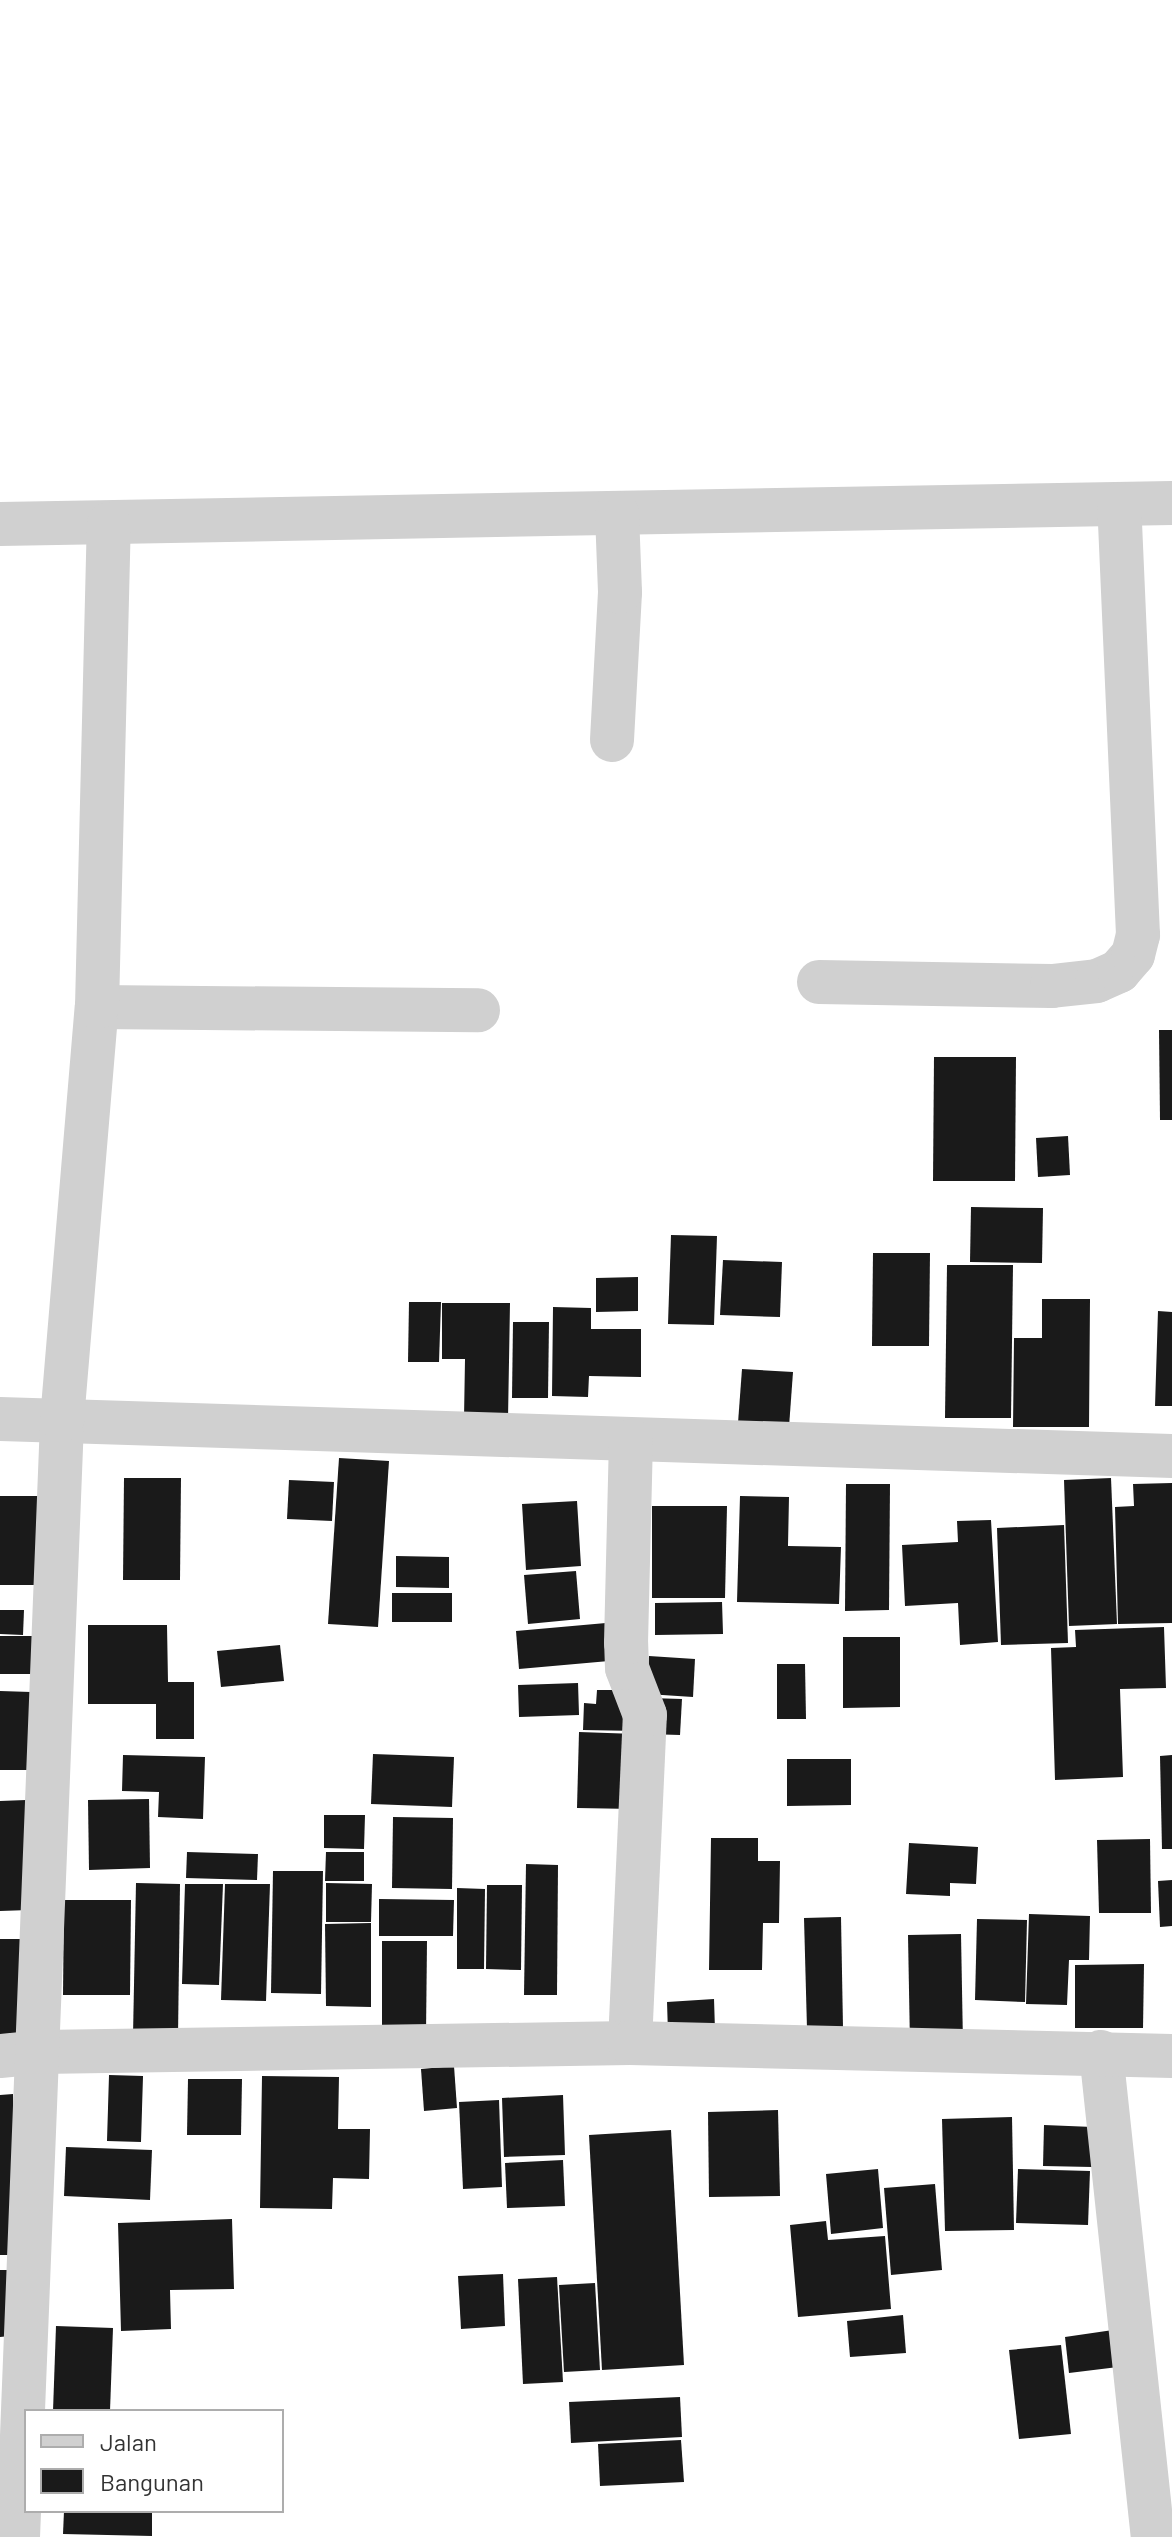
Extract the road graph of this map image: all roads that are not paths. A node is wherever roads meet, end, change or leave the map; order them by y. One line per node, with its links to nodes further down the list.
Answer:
1 (1172, 503): 2 (street)
2 (1119, 504): 3 (street); 7 (street)
3 (617, 513): 5 (street); 6 (street)
4 (0, 524): 5 (street)
5 (109, 524): 8 (street)
6 (612, 740)
7 (819, 982)
8 (97, 1007): 9 (street); 11 (street)
9 (478, 1010)
10 (0, 1419): 11 (street)
11 (62, 1420): 12 (street); 16 (street)
12 (631, 1441): 13 (street); 14 (street)
13 (1172, 1456)
14 (630, 2043): 15 (street); 16 (street)
15 (1101, 2052): 17 (street); 19 (street)
16 (20, 2054): 18 (street)
17 (1172, 2056)
18 (18, 2537)
19 (1153, 2537)

